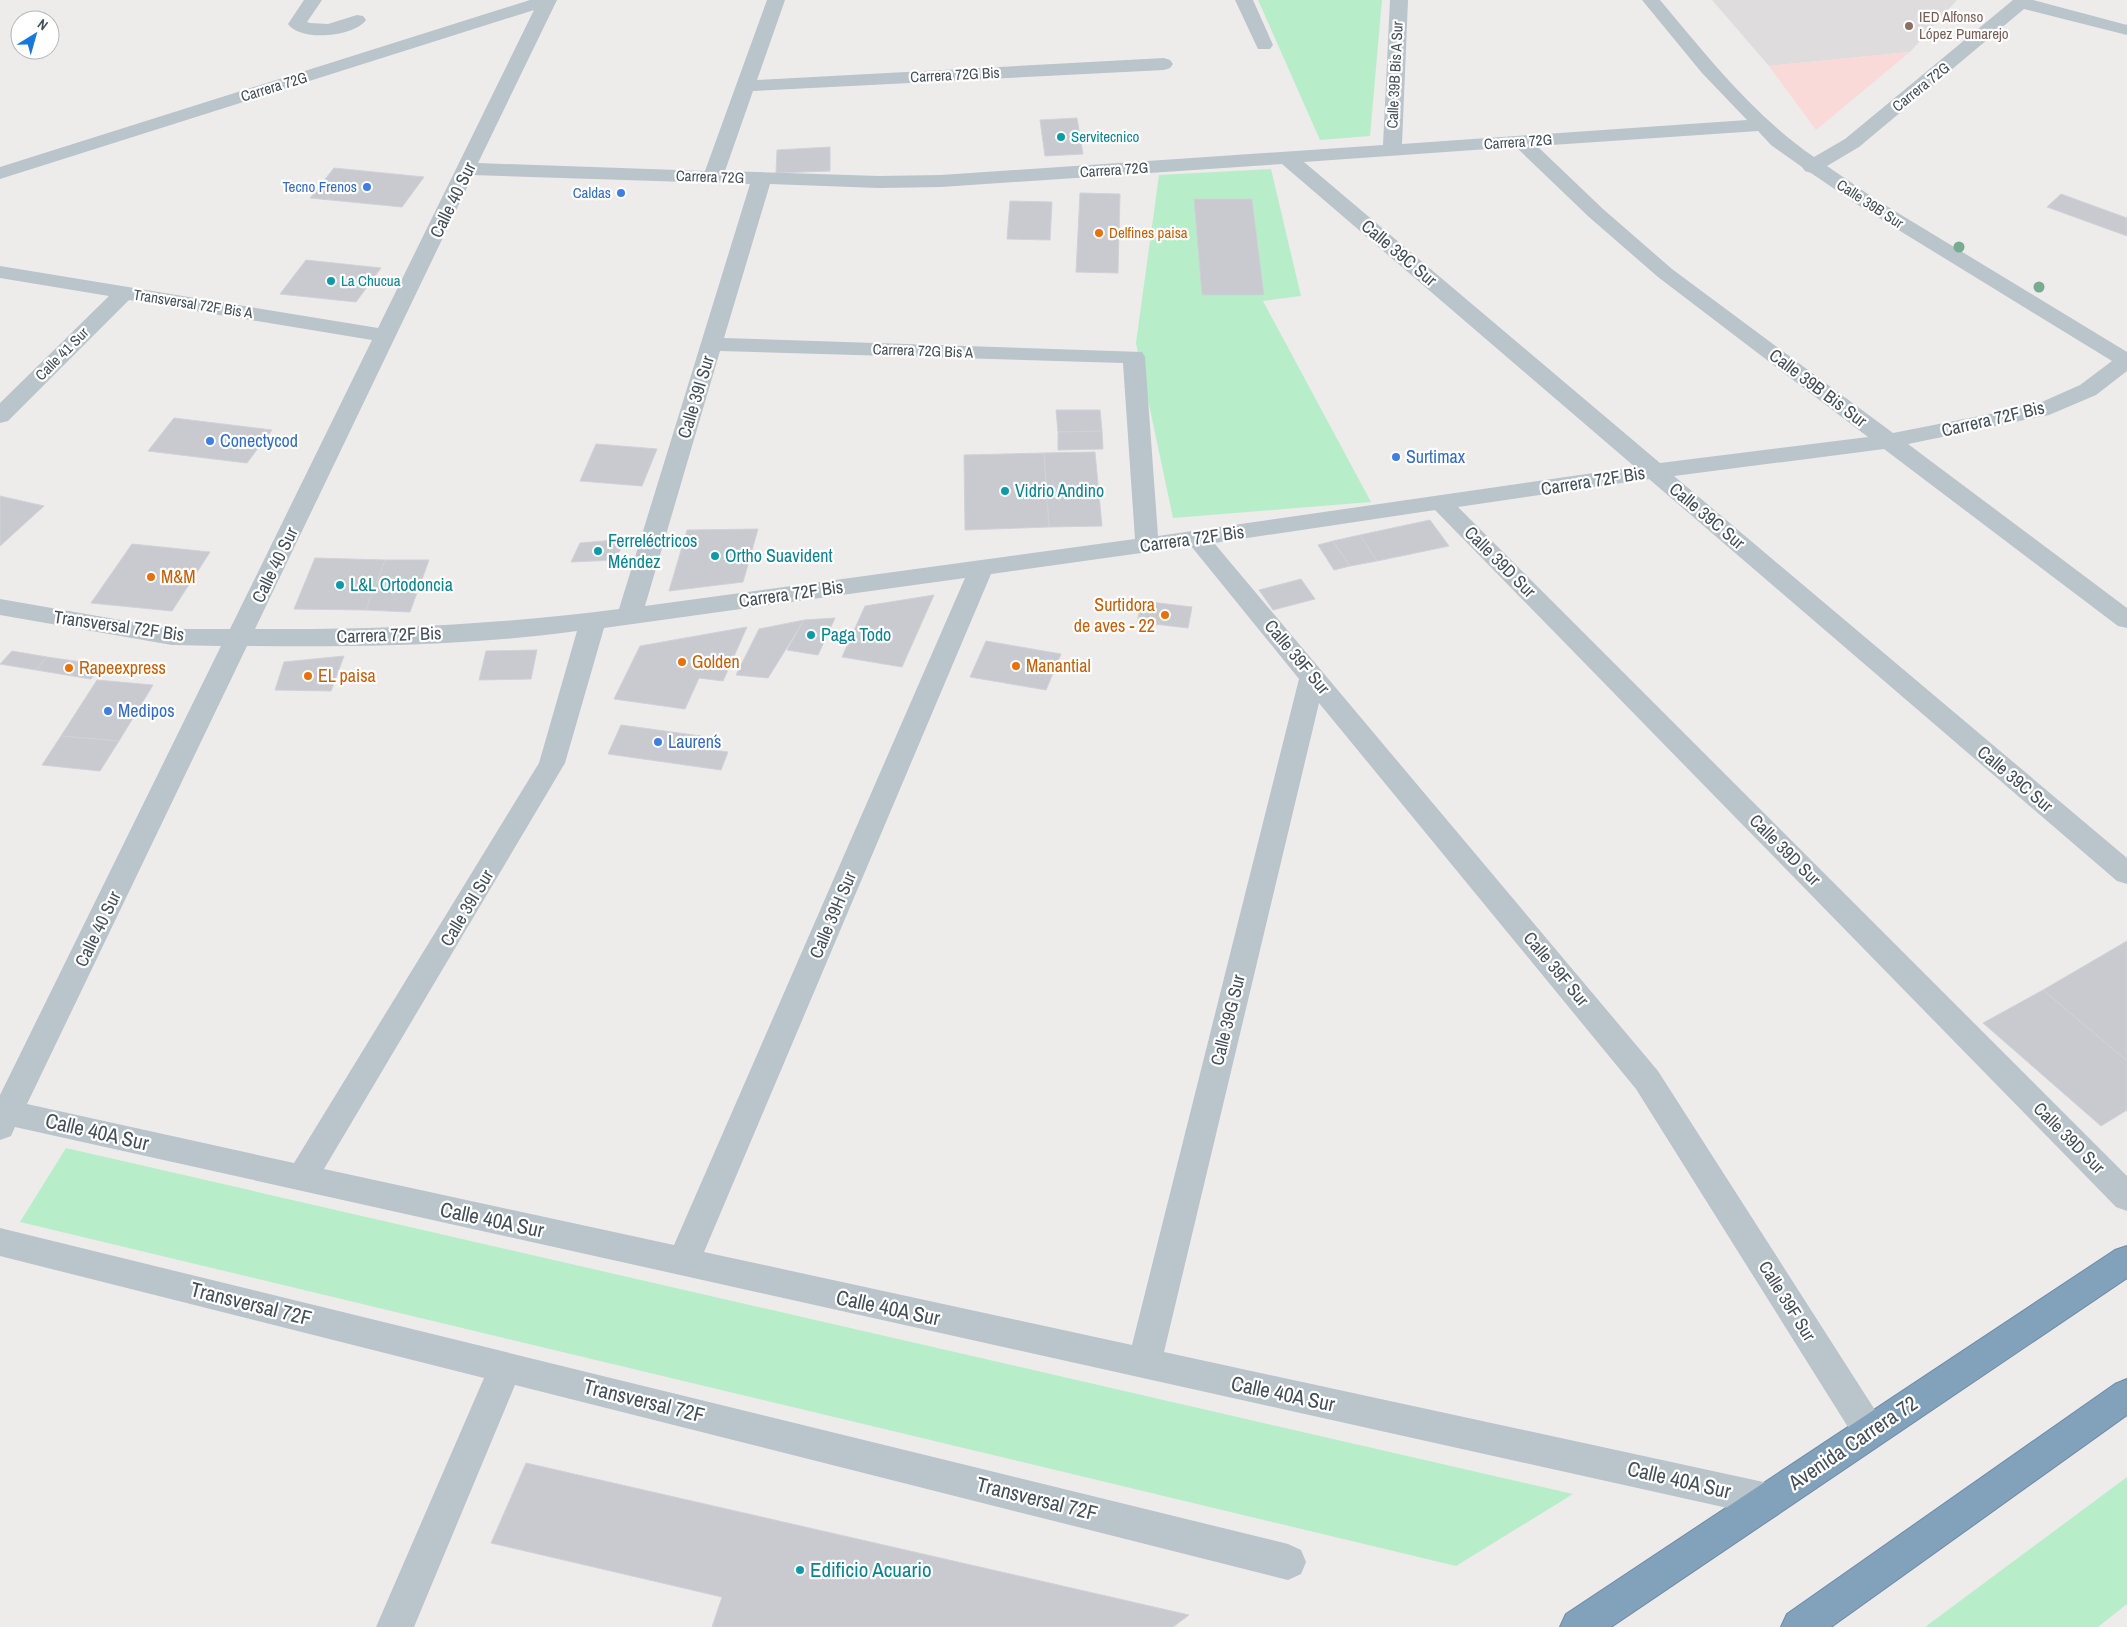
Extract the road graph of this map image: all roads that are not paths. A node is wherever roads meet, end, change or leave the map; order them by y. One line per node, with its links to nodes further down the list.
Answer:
1 (313, 0): 8 (street)
2 (548, 0): 18 (street, Calle 40 Sur); 19 (street, Carrera 72G)
3 (780, 0): 12 (street)
4 (1244, 0): 10 (street)
5 (1399, 0): 15 (street, Calle 39B Bis A Sur)
6 (1651, 0): 13 (street, Calle 39B Sur)
7 (2022, 2): 9 (street); 17 (street, Carrera 72G)
8 (357, 20)
9 (2127, 30)
10 (1264, 45)
11 (1164, 64): 12 (street, Carrera 72G Bis)
12 (746, 86): 20 (street)
13 (1760, 125): 14 (street, Carrera 72G); 17 (street, Calle 39B Sur)
14 (1521, 142): 15 (street, Carrera 72G); 28 (street, Calle 39B Bis Sur)
15 (1392, 150): 16 (street, Carrera 72G)
16 (1287, 158): 21 (street, Carrera 72G); 29 (street, Calle 39C Sur)
17 (1812, 167): 26 (street, Calle 39B Sur)
18 (468, 169): 20 (street, Carrera 72G); 24 (street, Calle 40 Sur)
19 (0, 173)
20 (714, 177): 21 (street, Carrera 72G)
21 (762, 178): 25 (street, Calle 39I Sur)
22 (0, 272): 23 (street, Transversal 72F Bis A)
23 (124, 293): 24 (street, Transversal 72F Bis A); 27 (street, Calle 41 Sur)
24 (386, 336): 38 (street, Calle 40 Sur)
25 (712, 344): 32 (street, Carrera 72G Bis A); 35 (street, Calle 39I Sur)
26 (2127, 361): 28 (street, Carrera 72F Bis)
27 (0, 416)
28 (1889, 441): 29 (street, Carrera 72F Bis); 36 (street, Calle 39B Bis Sur)
29 (1655, 471): 30 (street, Carrera 72F Bis); 40 (street, Calle 39C Sur)
30 (1442, 504): 31 (street, Carrera 72F Bis); 43 (street, Calle 39D Sur)
31 (1197, 538): 32 (street, Carrera 72F Bis); 39 (street, Calle 39F Sur)
32 (1147, 545): 33 (street, Carrera 72F Bis)
33 (982, 568): 35 (street, Carrera 72F Bis); 46 (street, Calle 39H Sur)
34 (0, 607): 38 (street, Transversal 72F Bis)
35 (629, 616): 37 (street, Carrera 72F Bis)
36 (2127, 620)
37 (593, 621): 38 (street, Carrera 72F Bis); 42 (street, Calle 39I Sur)
38 (240, 637): 41 (street, Calle 40 Sur)
39 (1313, 676): 47 (street, Calle 39G Sur); 50 (street, Calle 39F Sur)
40 (2127, 874)
41 (4, 1120): 42 (street, Calle 40A Sur)
42 (302, 1178): 46 (street, Calle 40A Sur)
43 (2127, 1197)
44 (0, 1242): 48 (street, Transversal 72F)
45 (2127, 1260): 50 (highway, Avenida Carrera 72)
46 (683, 1262): 47 (street, Calle 40A Sur)
47 (1144, 1364): 51 (street, Calle 40A Sur)
48 (506, 1367): 52 (street, Transversal 72F); 53 (street)
49 (2127, 1395): 55 (highway)
50 (1870, 1432): 51 (highway, Avenida Carrera 72)
51 (1768, 1500): 54 (highway, Avenida Carrera 72)
52 (1288, 1562)
53 (395, 1627)
54 (1579, 1627)
55 (1800, 1627)

